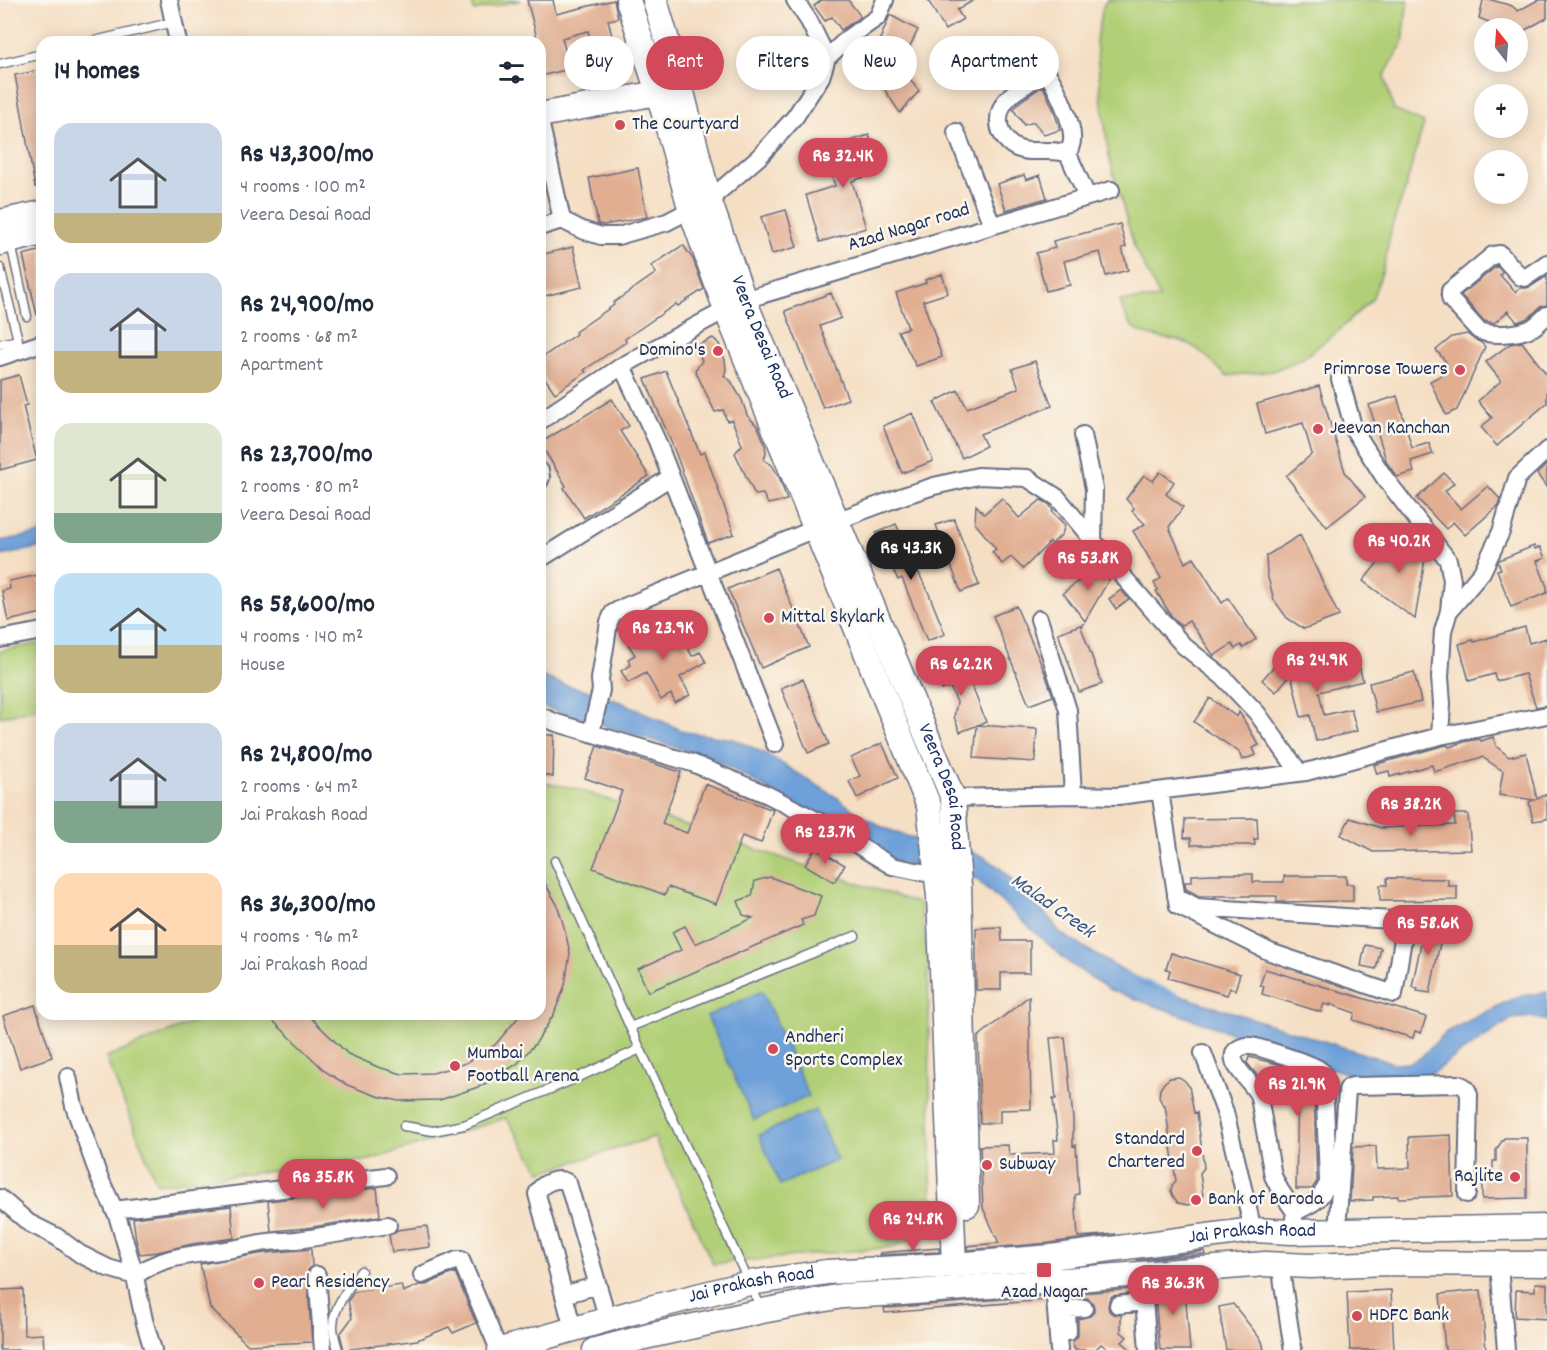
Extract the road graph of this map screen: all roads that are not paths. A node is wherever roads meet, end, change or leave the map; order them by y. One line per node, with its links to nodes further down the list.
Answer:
1 (169, 0): 6 (street)
2 (628, 0): 11 (street)
3 (655, 0): 9 (street)
4 (795, 0): 10 (street)
5 (885, 0): 13 (street)
6 (174, 22): 7 (lane); 8 (street)
7 (115, 36)
8 (177, 36)
9 (661, 36)
10 (816, 36)
11 (646, 38)
12 (36, 55): 14 (lane)
13 (830, 55)
14 (0, 64)
15 (646, 88): 19 (street)
16 (647, 90): 20 (street)
17 (669, 90): 26 (street, Veera Desai Road)
18 (813, 90): 26 (street)
19 (546, 104)
20 (546, 114)
21 (956, 132): 30 (street)
22 (546, 149): 28 (street)
23 (1068, 154): 23 (street); 25 (street)
24 (1111, 190): 25 (street, Azad Nagar road)
25 (1087, 196): 30 (street, Azad Nagar road)
26 (700, 205): 28 (street); 35 (street, Veera Desai Road)
27 (36, 216): 32 (street)
28 (562, 220): 29 (street)
29 (546, 225)
30 (992, 225): 35 (street, Azad Nagar road)
31 (36, 233): 32 (street)
32 (3, 235): 37 (lane)
33 (1547, 263): 36 (street)
34 (0, 268): 38 (lane)
35 (735, 305): 41 (street, Azad Nagar road); 47 (street, Veera Desai Road)
36 (1547, 315)
37 (27, 316)
38 (0, 344)
39 (36, 345): 40 (street)
40 (0, 357)
41 (622, 366): 43 (street, Azad Nagar road); 46 (street)
42 (1340, 379): 51 (street)
43 (546, 417)
44 (1083, 435): 48 (street)
45 (1547, 450): 51 (street)
46 (671, 477): 49 (street); 50 (street)
47 (826, 525): 48 (street); 50 (street); 63 (street, Veera Desai Road); 64 (street)
48 (1093, 541): 60 (street)
49 (546, 555)
50 (708, 573): 57 (street); 59 (street)
51 (1449, 611): 58 (street)
52 (1039, 619): 62 (street)
53 (36, 632): 54 (street)
54 (0, 639)
55 (1547, 715): 58 (street)
56 (546, 718): 57 (street)
57 (588, 728): 64 (street)
58 (1440, 736): 60 (street)
59 (775, 744)
60 (1299, 772): 61 (street)
61 (1160, 790): 62 (street); 66 (street)
62 (1073, 795): 63 (street)
63 (953, 798): 64 (street, Veera Desai Road)
64 (940, 855): 85 (street); 85 (street, Veera Desai Road)
65 (555, 861): 68 (lane)
66 (1176, 896): 66 (street)
67 (855, 936): 68 (lane)
68 (630, 1027): 69 (lane)
69 (640, 1049): 72 (lane); 93 (lane)
70 (1203, 1053): 80 (street)
71 (68, 1077): 76 (street)
72 (404, 1126)
73 (386, 1176): 76 (street)
74 (1467, 1194): 81 (street)
75 (0, 1198): 91 (street)
76 (114, 1210): 91 (street)
77 (1294, 1222): 77 (street); 80 (street, Jai Prakash Road); 81 (street, Jai Prakash Road)
78 (388, 1225): 91 (street)
79 (1547, 1227): 81 (street, Jai Prakash Road)
80 (1253, 1230): 82 (street, Jai Prakash Road)
81 (1337, 1231)
82 (1051, 1257): 85 (street, Jai Prakash Road); 92 (street)
83 (1280, 1264): 86 (street, Jai Prakash Road); 88 (street, Jai Prakash Road); 111 (street)
84 (1547, 1264): 86 (street, Jai Prakash Road)
85 (961, 1265): 93 (street, Jai Prakash Road)
86 (1499, 1265): 112 (street)
87 (361, 1271): 105 (lane)
88 (1142, 1274): 92 (street, Jai Prakash Road); 96 (street)
89 (317, 1275): 104 (street)
90 (422, 1275): 106 (street)
91 (135, 1276): 103 (street)
92 (1053, 1280): 99 (street, Jai Prakash Road); 102 (street)
93 (749, 1284): 99 (lane); 100 (street, Jai Prakash Road)
94 (598, 1285): 95 (street); 95 (street); 100 (street)
95 (564, 1295): 101 (street)
96 (1144, 1302): 97 (street); 110 (street)
97 (1118, 1305)
98 (1084, 1308): 102 (street)
99 (762, 1311): 107 (street, Jai Prakash Road)
100 (608, 1320): 101 (street, Jai Prakash Road)
101 (573, 1329): 106 (street, Jai Prakash Road)
102 (1062, 1332): 108 (street); 109 (street)
103 (153, 1350)
104 (323, 1350)
105 (338, 1350)
106 (500, 1350)
107 (595, 1350)
108 (1059, 1350)
109 (1068, 1350)
110 (1148, 1350)
111 (1293, 1350)
112 (1506, 1350)

